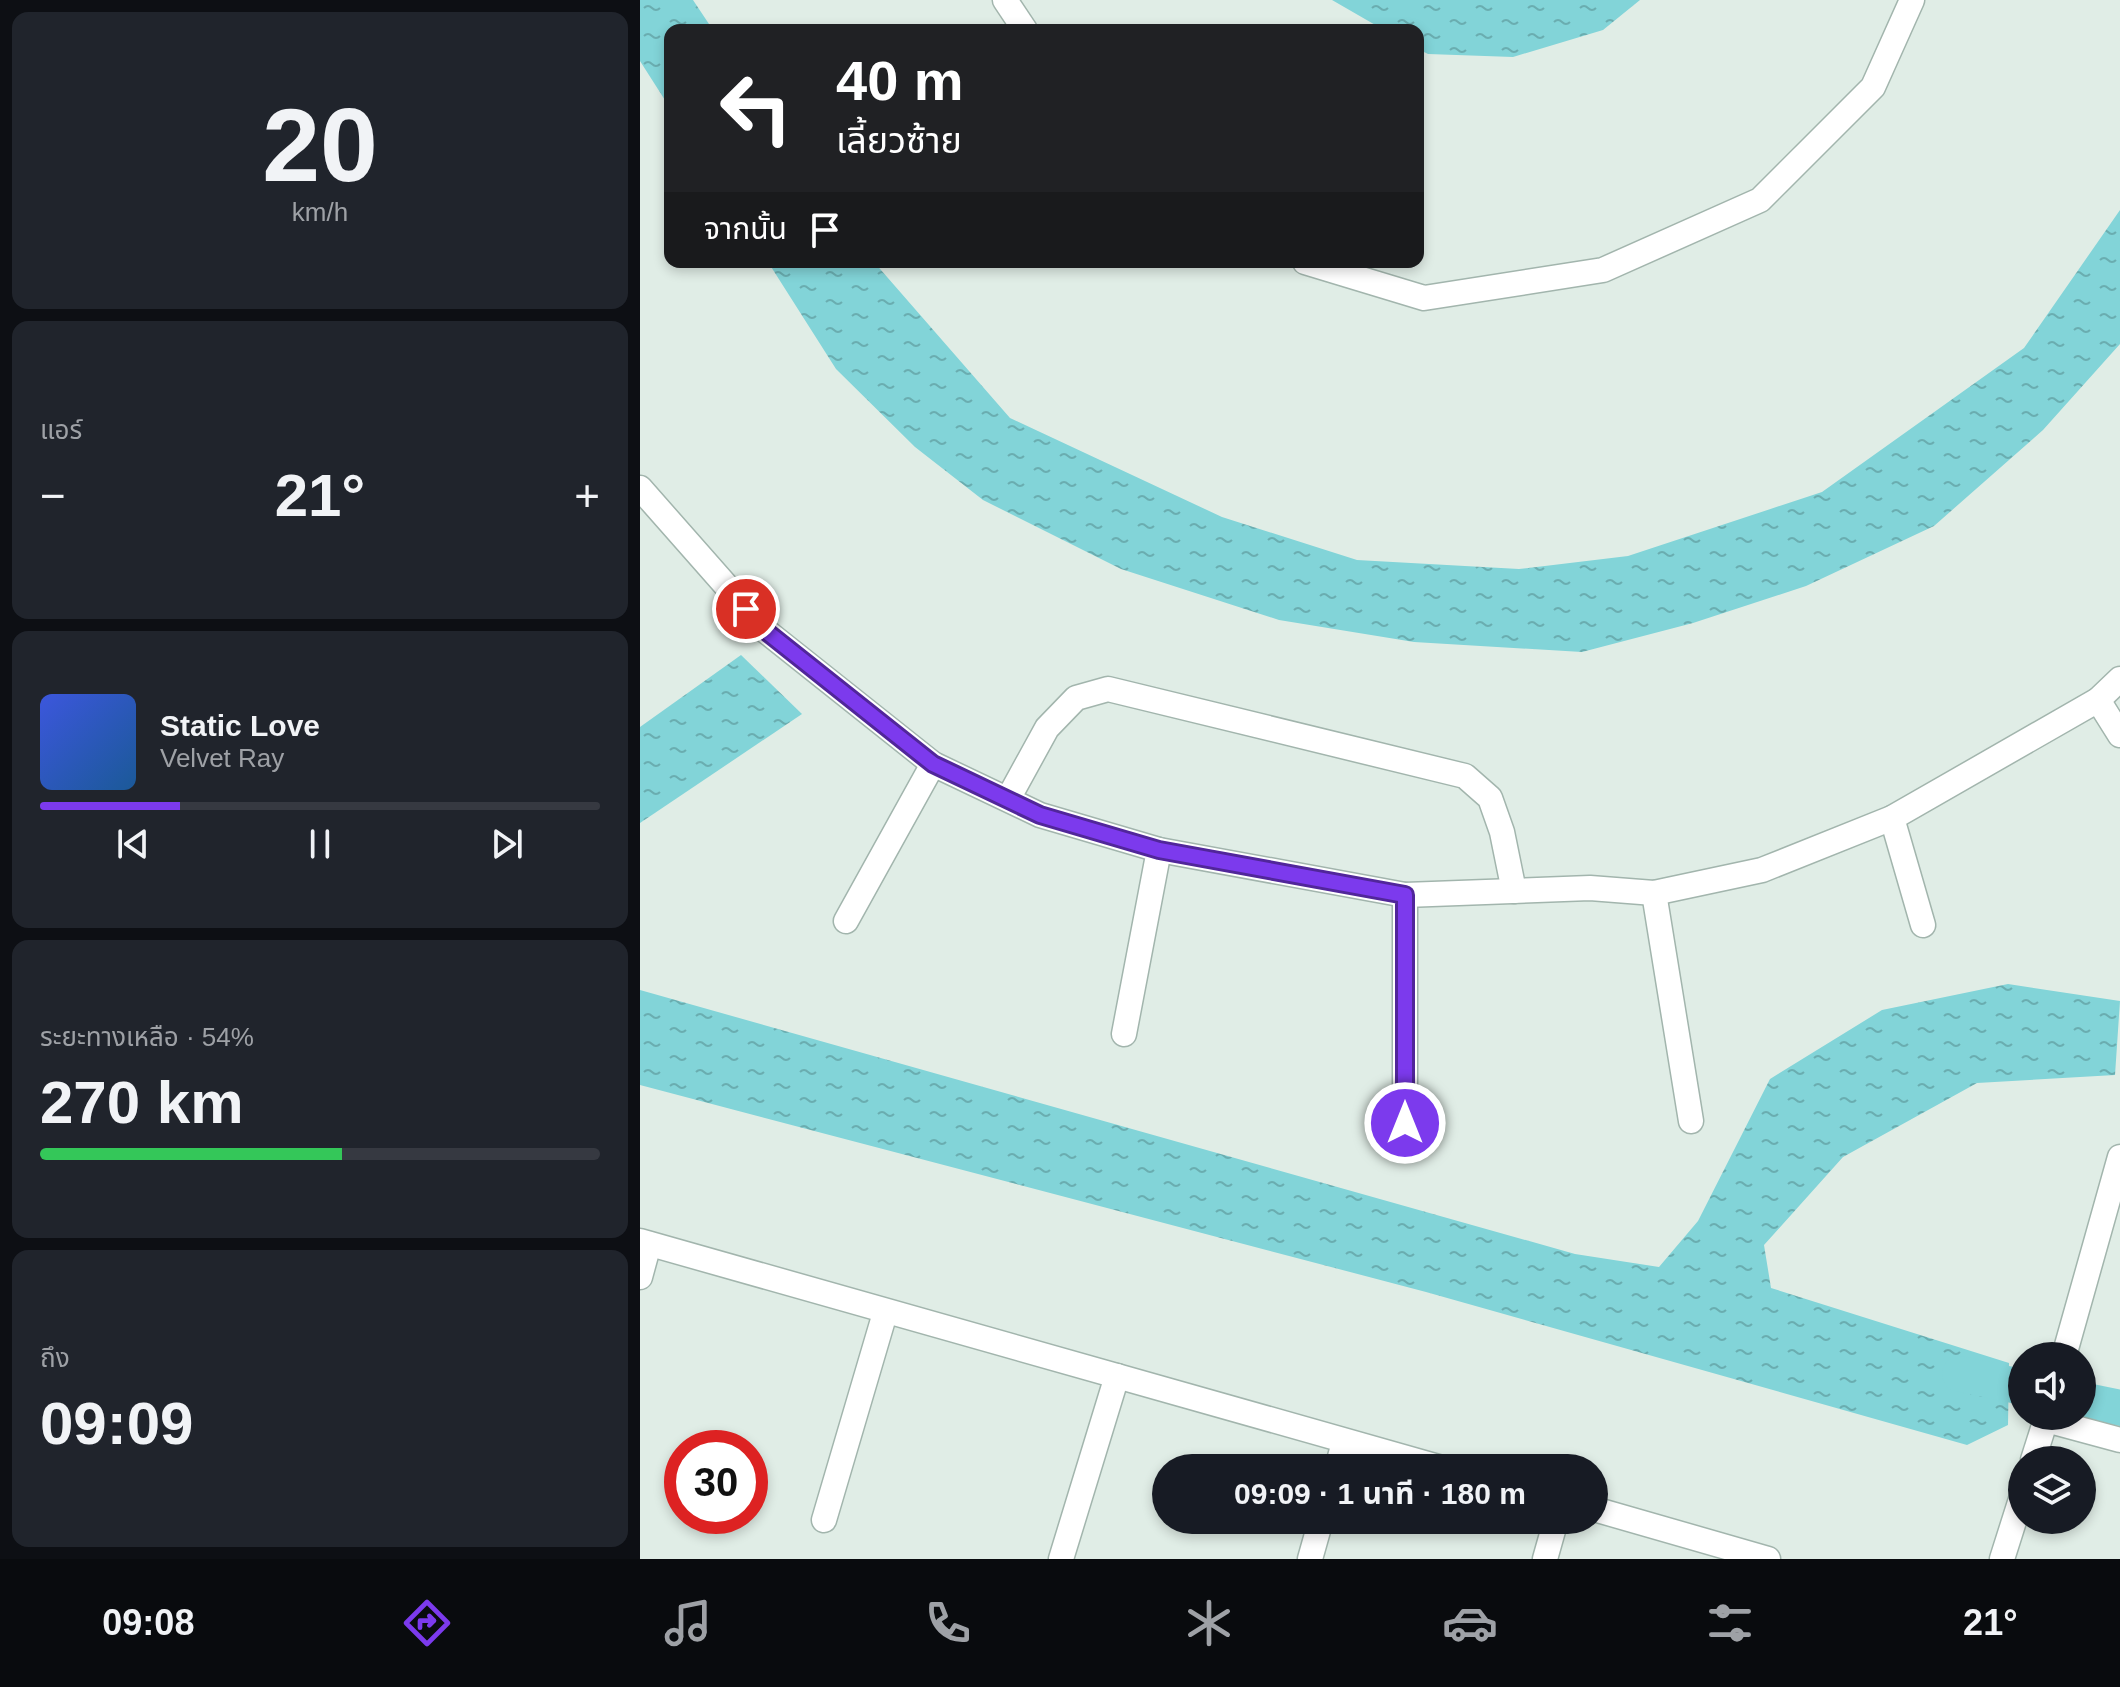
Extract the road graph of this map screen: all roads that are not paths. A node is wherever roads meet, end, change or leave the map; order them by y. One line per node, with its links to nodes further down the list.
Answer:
1 (1005, 0): 3 (street)
2 (1912, 0): 4 (street)
3 (1021, 24)
4 (1325, 268)
5 (641, 491): 9 (street)
6 (2120, 679): 7 (street)
7 (2098, 700): 8 (street); 11 (street)
8 (2120, 735)
9 (933, 764): 10 (street); 16 (street)
10 (1008, 799): 12 (street); 13 (street)
11 (1892, 818): 14 (street); 17 (street)
12 (1159, 850): 15 (street); 18 (street)
13 (1514, 891): 14 (street); 15 (street)
14 (1654, 893): 19 (street)
15 (1405, 895): 20 (street)
16 (846, 921)
17 (1923, 925)
18 (1124, 1034)
19 (1691, 1121)
20 (1405, 1123)
21 (2120, 1157): 25 (street)
22 (645, 1243): 23 (street); 24 (street)
23 (640, 1277)
24 (885, 1313): 26 (street); 33 (street)
25 (2068, 1342)
26 (1117, 1376): 29 (street); 37 (street)
27 (2087, 1430): 28 (street)
28 (2120, 1440)
29 (1344, 1442): 30 (street); 31 (street)
30 (1341, 1454)
31 (1389, 1454)
32 (1608, 1513): 40 (street)
33 (824, 1520)
34 (1317, 1534): 38 (street)
35 (1552, 1534): 39 (street)
36 (2010, 1534): 41 (street)
37 (1061, 1559)
38 (1310, 1559)
39 (1545, 1559)
40 (1768, 1559)
41 (2002, 1559)

